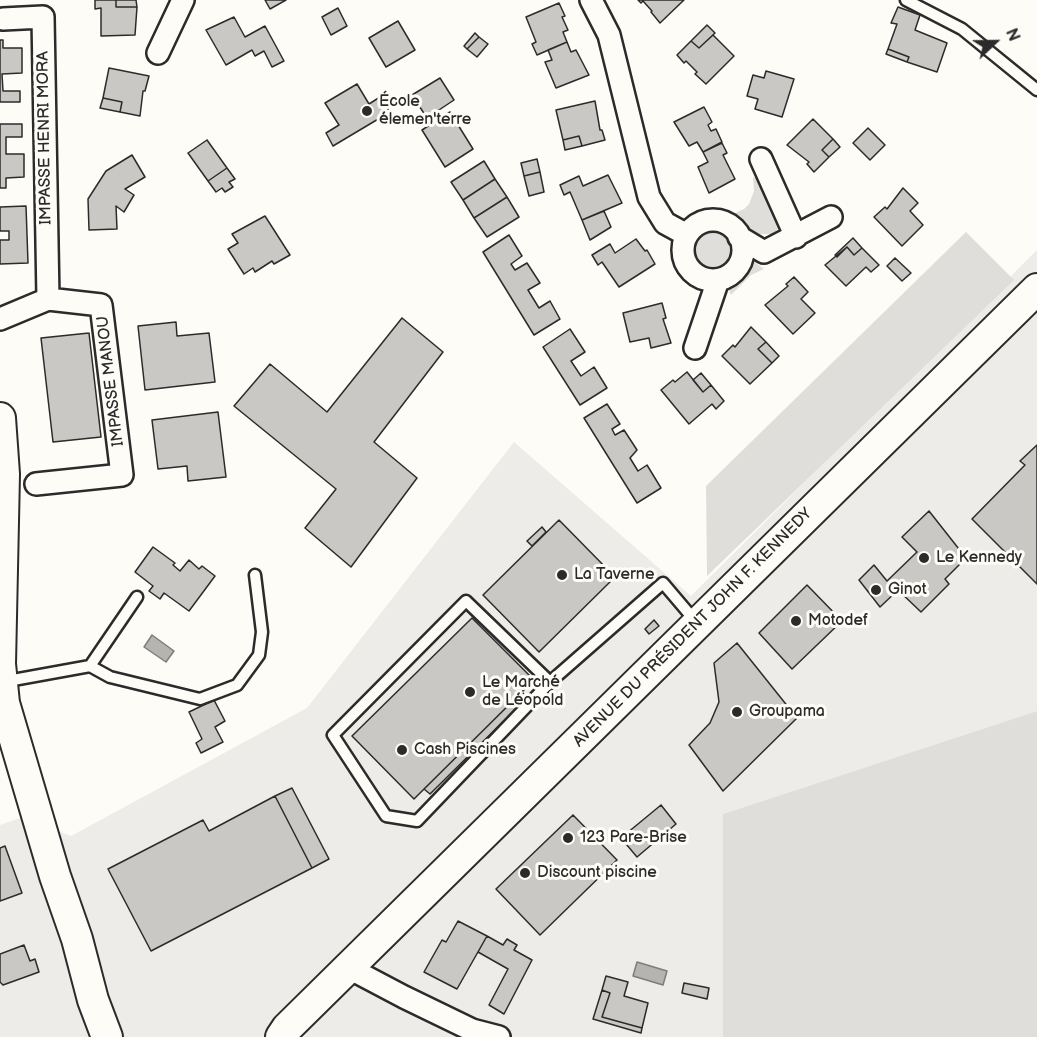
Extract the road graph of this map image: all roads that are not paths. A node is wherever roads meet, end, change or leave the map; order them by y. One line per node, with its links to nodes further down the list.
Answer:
1 (183, 0): 5 (street)
2 (591, 0): 9 (street)
3 (906, 0): 6 (lane)
4 (3, 19): 14 (street, IMPASSE HENRI MORA)
5 (158, 53)
6 (1037, 90)
7 (761, 159): 11 (street)
8 (831, 217): 11 (street)
9 (687, 235): 10 (street); 12 (street)
10 (739, 237): 11 (street); 12 (street)
11 (796, 237)
12 (718, 280): 16 (street)
13 (1037, 289): 21 (main road, AVENUE DU PRÉSIDENT JOHN F. KENNEDY)
14 (48, 299): 15 (street, IMPASSE MANOU); 18 (street, IMPASSE MANOU)
15 (0, 319)
16 (695, 348)
17 (0, 418): 23 (main road)
18 (36, 484)
19 (255, 575): 22 (lane)
20 (137, 597): 22 (lane)
21 (697, 623): 24 (lane); 26 (main road, AVENUE DU PRÉSIDENT JOHN F. KENNEDY)
22 (90, 666): 23 (lane)
23 (1, 682): 25 (main road)
24 (550, 682): 24 (lane)
25 (77, 939): 27 (main road); 28 (main road)
26 (349, 968): 29 (main road, AVENUE DU PRÉSIDENT JOHN F. KENNEDY); 30 (main road, AVENUE DU PRÉSIDENT JOHN F. KENNEDY); 31 (street)
27 (107, 1037)
28 (129, 1037)
29 (281, 1037)
30 (306, 1037)
31 (499, 1037)

